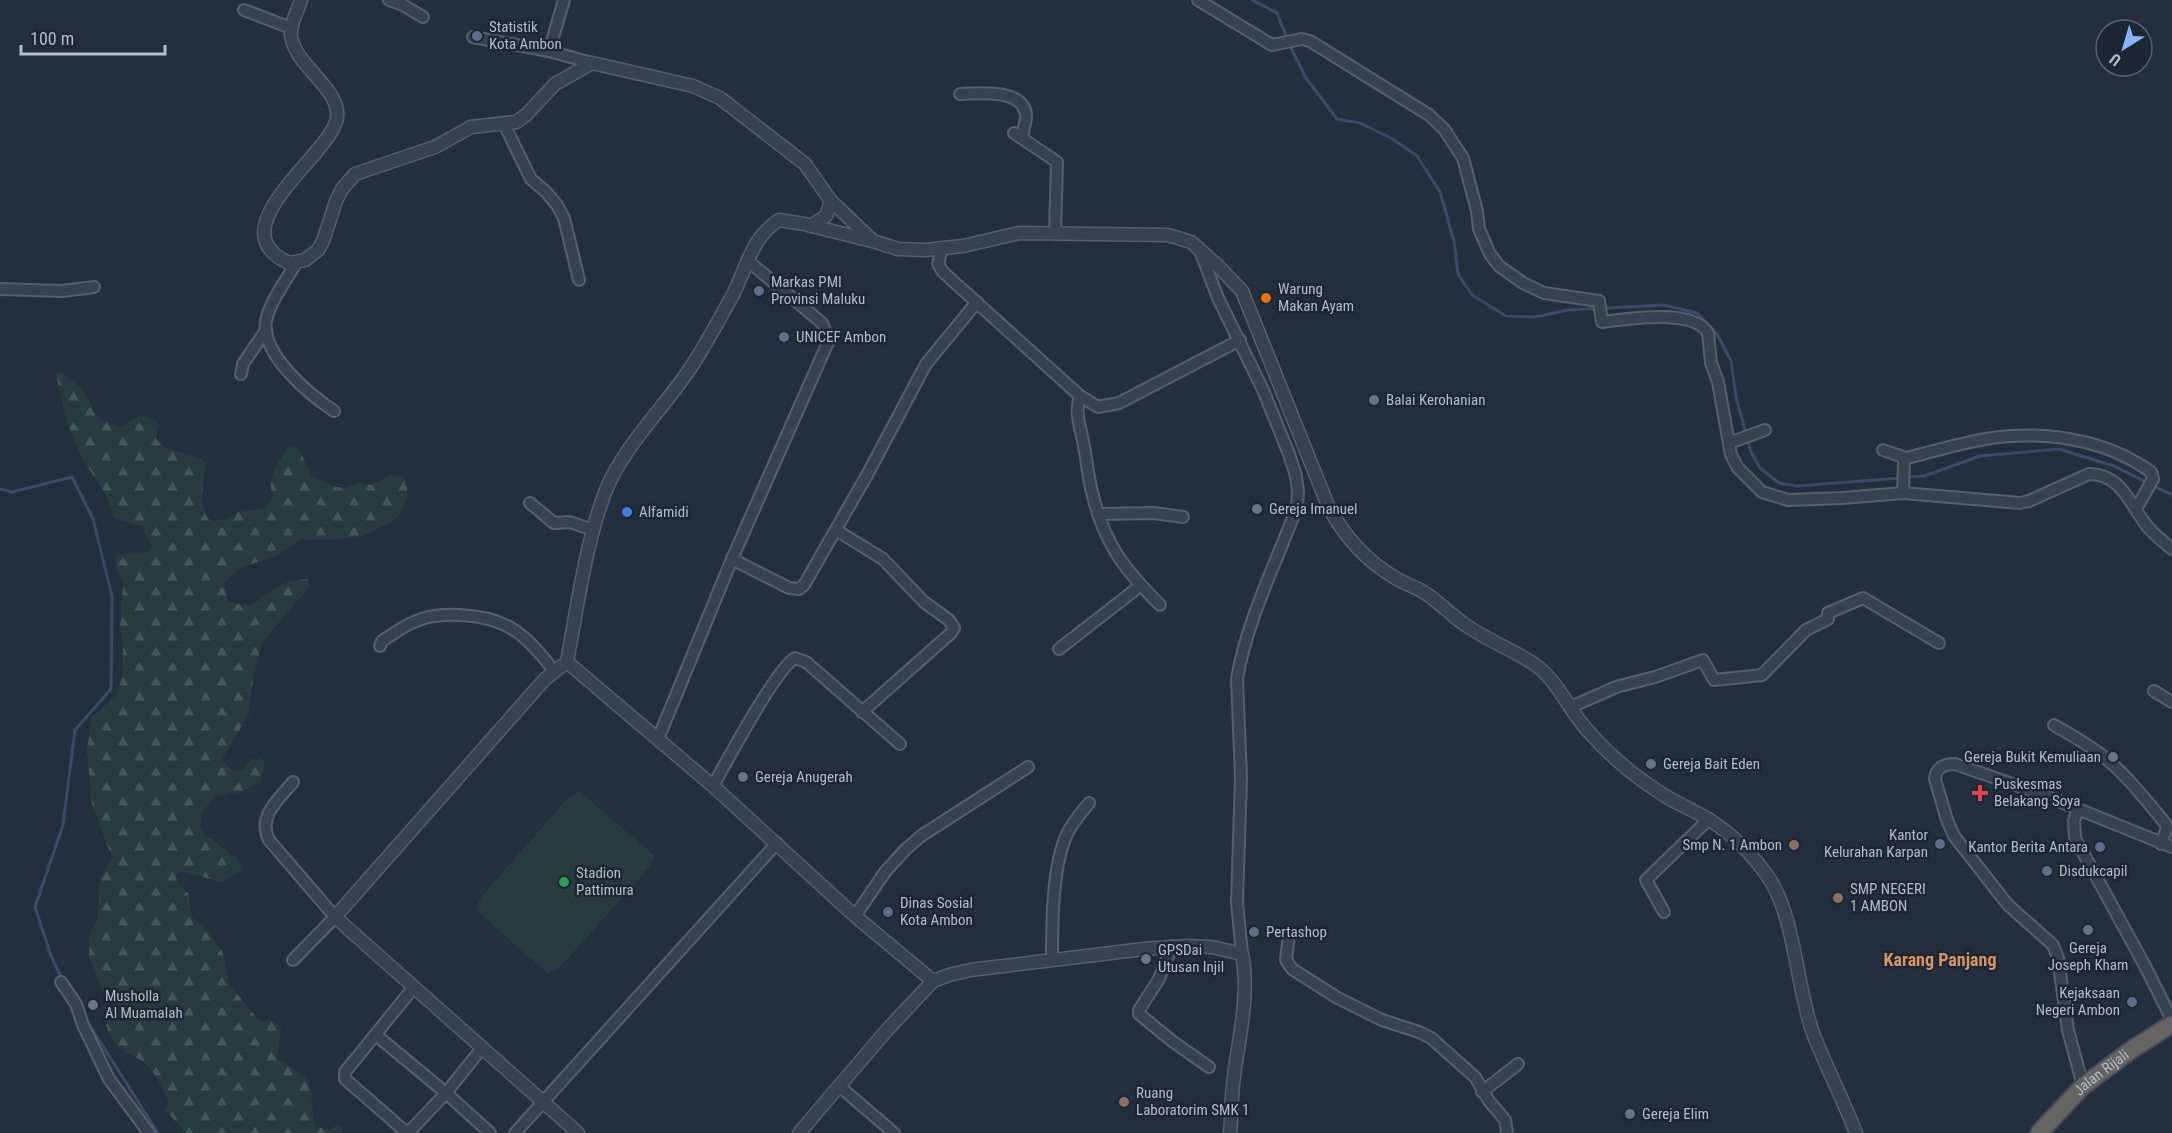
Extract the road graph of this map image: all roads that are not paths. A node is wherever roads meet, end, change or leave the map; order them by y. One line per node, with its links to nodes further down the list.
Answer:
1 (302, 0): 7 (street)
2 (389, 0): 6 (street)
3 (564, 0): 9 (street)
4 (1198, 0): 31 (street)
5 (244, 10): 7 (street)
6 (423, 17)
7 (291, 28): 20 (street)
8 (473, 37): 9 (street)
9 (549, 51): 10 (street)
10 (592, 63): 12 (street); 13 (street)
11 (960, 94): 15 (street)
12 (504, 123): 20 (street); 21 (street)
13 (831, 201): 14 (street); 16 (street)
14 (811, 226): 16 (street); 19 (street)
15 (1055, 233): 17 (street); 18 (street)
16 (876, 242): 18 (street)
17 (1199, 248): 26 (street); 52 (street)
18 (942, 249): 24 (street)
19 (747, 260): 39 (street); 42 (street)
20 (296, 263): 25 (street)
21 (579, 280)
22 (94, 287): 23 (street)
23 (0, 289)
24 (977, 302): 28 (street); 40 (street)
25 (266, 330): 27 (street); 29 (street)
26 (1239, 340): 28 (street); 71 (street)
27 (241, 374)
28 (1080, 396): 37 (street)
29 (334, 411)
30 (1754, 434): 31 (street)
31 (1729, 443): 34 (street)
32 (1884, 450): 33 (street)
33 (1905, 461): 34 (street); 36 (street)
34 (1903, 489): 36 (street)
35 (530, 503): 39 (street)
36 (2136, 508): 41 (street)
37 (1098, 514): 38 (street); 43 (street)
38 (1182, 517)
39 (593, 530): 48 (street)
40 (836, 530): 42 (street); 53 (street)
41 (2172, 549)
42 (732, 559): 55 (street)
43 (1140, 586): 44 (street); 47 (street)
44 (1160, 605)
45 (1939, 643): 52 (street)
46 (380, 646): 49 (street)
47 (1059, 649)
48 (567, 662): 49 (street); 55 (street)
49 (554, 671): 68 (street)
50 (2154, 691): 51 (street)
51 (2172, 702)
52 (1571, 707): 62 (street)
53 (862, 712): 56 (street); 59 (street)
54 (2054, 725): 64 (street)
55 (658, 739): 59 (street)
56 (900, 744)
57 (1028, 767): 67 (street)
58 (293, 782): 68 (street)
59 (713, 786): 63 (street)
60 (1089, 803): 73 (street)
61 (2078, 809): 64 (street); 77 (street); 84 (street)
62 (1710, 819): 66 (street); 97 (street)
63 (777, 843): 67 (street); 87 (street)
64 (2161, 844): 65 (street)
65 (2172, 848)
66 (1664, 912)
67 (855, 916): 74 (street)
68 (335, 917): 72 (street); 76 (street)
69 (1289, 934): 85 (street)
70 (1172, 946): 71 (street); 73 (street); 82 (street)
71 (1242, 954): 95 (street)
72 (293, 960)
73 (1052, 960): 74 (street)
74 (933, 981): 83 (street)
75 (61, 982): 88 (street)
76 (414, 987): 79 (street); 80 (street)
77 (2172, 1020)
78 (2172, 1024): 84 (highway, Jalan Rijali)
79 (376, 1035): 86 (street); 89 (street)
80 (482, 1048): 86 (street); 87 (street)
81 (1518, 1064): 85 (street)
82 (1209, 1067)
83 (839, 1086): 93 (street); 94 (street)
84 (2084, 1086): 98 (highway, Jalan Rijali)
85 (1482, 1092): 96 (street)
86 (446, 1093): 89 (street); 90 (street)
87 (542, 1103): 91 (street); 92 (street)
88 (149, 1133)
89 (407, 1133)
90 (490, 1133)
91 (515, 1133)
92 (578, 1133)
93 (799, 1133)
94 (894, 1133)
95 (1230, 1133)
96 (1507, 1133)
97 (1856, 1133)
98 (2039, 1133)

